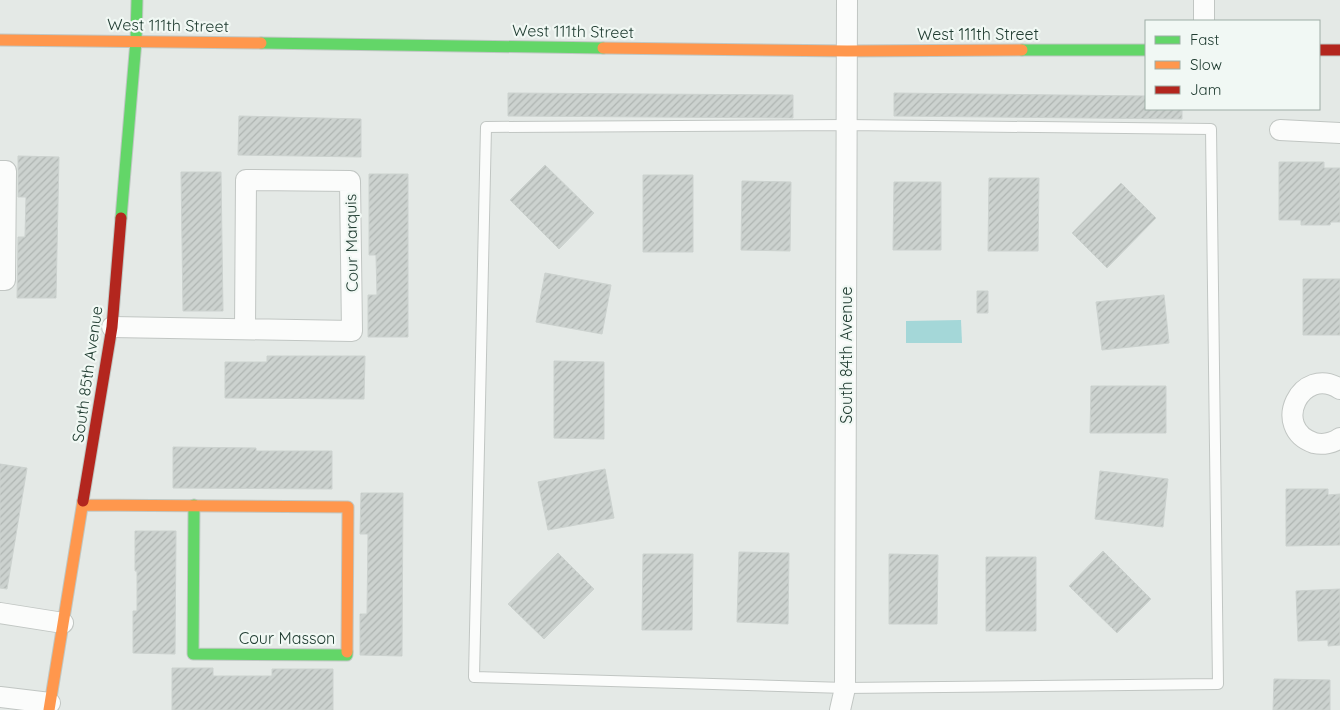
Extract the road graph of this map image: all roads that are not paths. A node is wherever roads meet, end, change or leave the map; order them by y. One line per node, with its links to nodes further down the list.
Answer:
1 (137, 0): 6 (street, South 85th Avenue)
2 (847, 0): 10 (street, South 84th Avenue)
3 (1204, 0): 4 (street)
4 (1204, 20)
5 (0, 40): 6 (street, West 111th Street)
6 (136, 41): 10 (street, West 111th Street); 16 (street, South 85th Avenue)
7 (1145, 50): 10 (street, West 111th Street)
8 (1320, 50): 9 (street)
9 (1340, 50)
10 (847, 51): 11 (street, South 84th Avenue)
11 (847, 125): 24 (street, South 84th Avenue); 24 (lane); 24 (lane)
12 (1280, 130): 13 (street)
13 (1340, 133)
14 (0, 172): 15 (street)
15 (0, 280)
16 (112, 327): 17 (street, Cour Marquis); 20 (street, South 85th Avenue)
17 (245, 329): 17 (street, Cour Marquis)
18 (1340, 389): 19 (street)
19 (1340, 438)
20 (83, 504): 21 (street, Cour Masson); 23 (street, South 85th Avenue)
21 (194, 505): 21 (street, Cour Masson)
22 (0, 613): 23 (street)
23 (63, 623): 26 (street, South 85th Avenue)
24 (845, 688): 27 (street, South 84th Avenue)
25 (0, 697): 26 (street)
26 (50, 706)
27 (840, 710)

